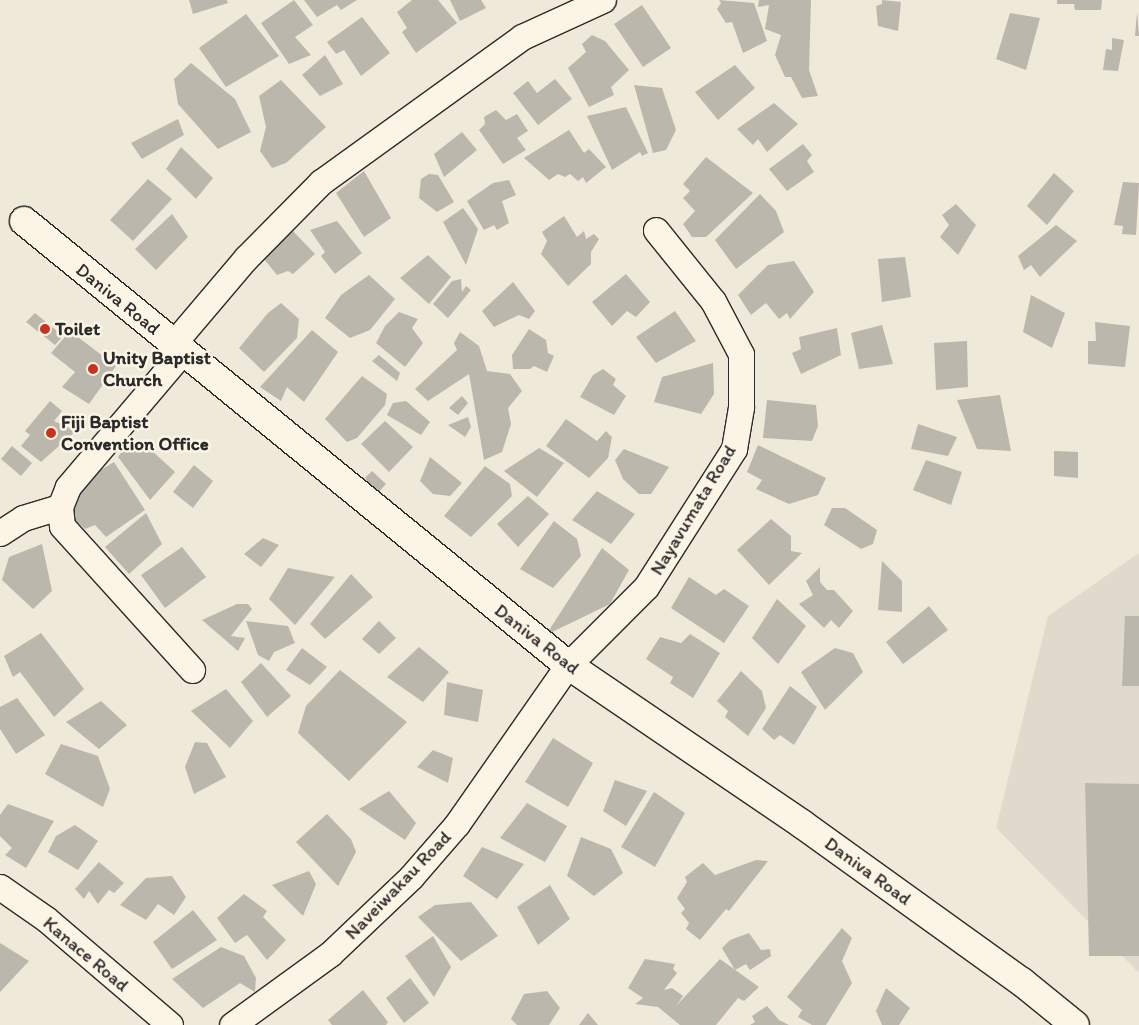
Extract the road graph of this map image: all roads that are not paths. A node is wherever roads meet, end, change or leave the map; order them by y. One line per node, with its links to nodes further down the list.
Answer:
1 (603, 0): 4 (street)
2 (24, 221): 4 (main road, Daniva Road)
3 (656, 230): 7 (street, Nayavumata Road)
4 (178, 347): 5 (street); 7 (main road, Daniva Road)
5 (60, 506): 6 (street); 8 (street)
6 (0, 533)
7 (568, 665): 11 (street, Naveiwakau Road); 12 (main road, Daniva Road)
8 (192, 670)
9 (0, 887): 10 (street, Kanace Road)
10 (170, 1025)
11 (232, 1025)
12 (1075, 1025)

